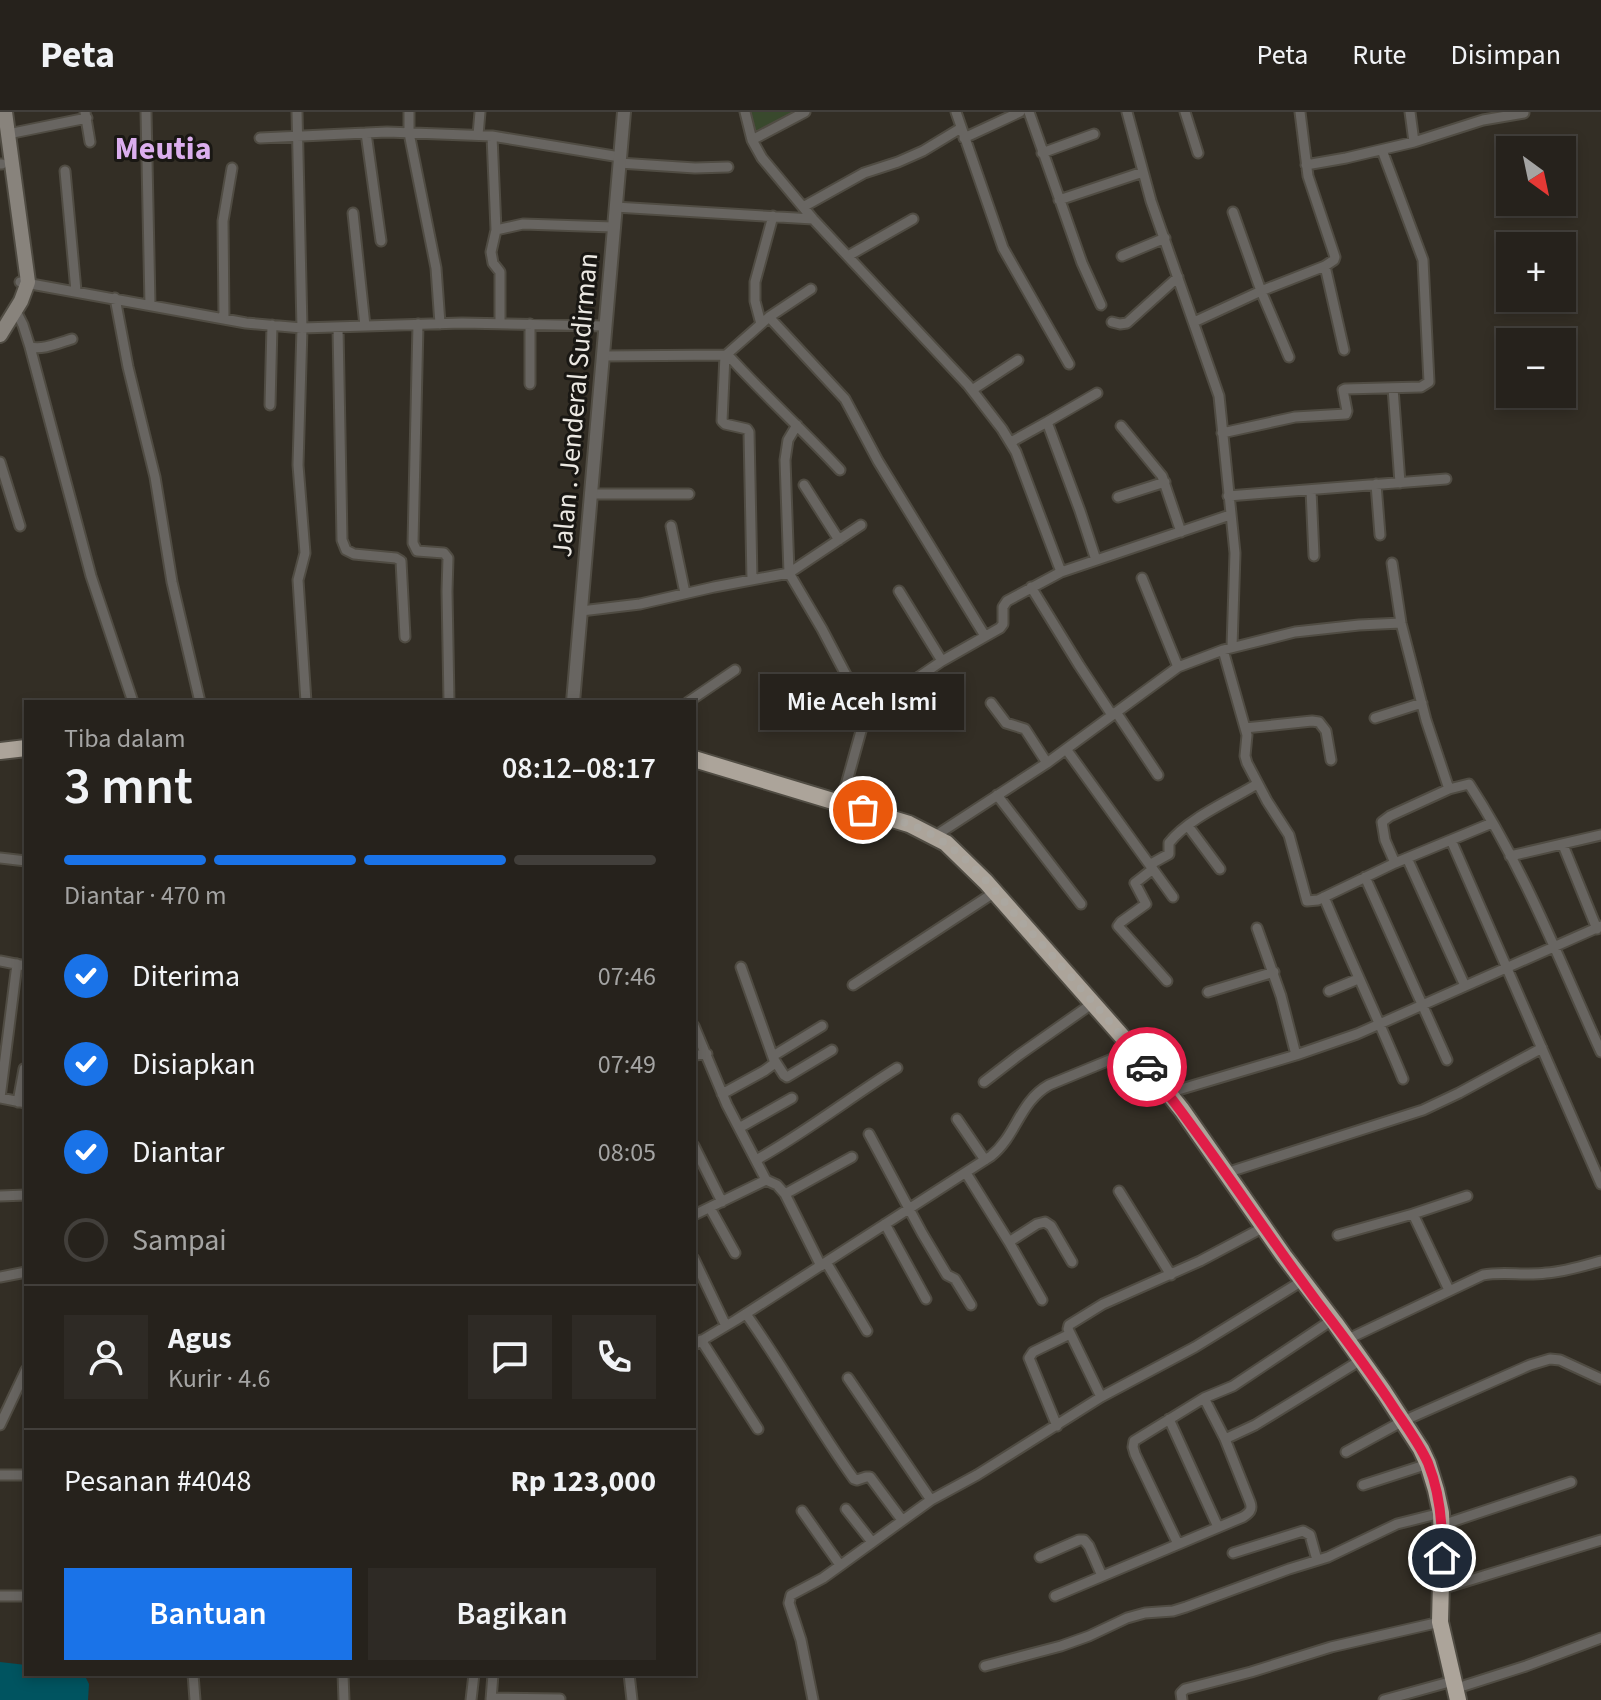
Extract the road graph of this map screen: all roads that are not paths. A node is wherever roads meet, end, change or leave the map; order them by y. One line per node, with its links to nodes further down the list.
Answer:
1 (5, 112): 22 (main road)
2 (146, 112): 62 (street)
3 (297, 112): 25 (street)
4 (409, 112): 20 (street)
5 (480, 112): 24 (street)
6 (624, 112): 35 (street, Jalan . Jenderal Sudirman)
7 (745, 112): 28 (street)
8 (805, 112): 28 (street)
9 (956, 112): 21 (street)
10 (1020, 112): 21 (street)
11 (1029, 112): 32 (street)
12 (1127, 112): 40 (street)
13 (1185, 112): 33 (street)
14 (1300, 112): 36 (street)
15 (1410, 112): 30 (street)
16 (1524, 113): 18 (street)
17 (86, 115): 22 (street); 29 (street)
18 (1482, 116): 30 (street)
19 (366, 133): 20 (street); 25 (street); 52 (street)
20 (409, 133): 24 (street); 70 (street)
21 (962, 133): 43 (street); 86 (street)
22 (8, 134): 57 (main road)
23 (1094, 134): 32 (street)
24 (478, 135): 26 (street)
25 (298, 136): 27 (street); 76 (street)
26 (492, 136): 35 (street); 50 (street)
27 (260, 138)
28 (752, 140): 43 (street)
29 (90, 142)
30 (1414, 142): 31 (street)
31 (1382, 150): 36 (street); 88 (street)
32 (1042, 153): 41 (street)
33 (1198, 153)
34 (1, 160): 57 (main road)
35 (619, 160): 37 (street); 42 (street, Jalan . Jenderal Sudirman)
36 (1306, 165): 55 (street)
37 (728, 167)
38 (232, 168): 65 (street)
39 (65, 171): 59 (street)
40 (1143, 172): 41 (street); 51 (street)
41 (1059, 200): 63 (street)
42 (615, 207): 46 (street); 49 (street, Jalan . Jenderal Sudirman)
43 (803, 207): 47 (street)
44 (1233, 212): 60 (street)
45 (353, 213): 74 (street)
46 (773, 216): 47 (street); 66 (street)
47 (813, 219): 53 (street)
48 (913, 219): 53 (street)
49 (613, 227): 50 (street); 75 (street, Jalan . Jenderal Sudirman)
50 (496, 230): 71 (street)
51 (1165, 238): 54 (street); 56 (street)
52 (381, 241)
53 (848, 256): 89 (street)
54 (1122, 256)
55 (1325, 266): 60 (street); 81 (street)
56 (1178, 277): 67 (street); 68 (street)
57 (24, 285): 59 (street); 64 (main road)
58 (811, 289): 66 (street)
59 (76, 291): 61 (street)
60 (1261, 291): 68 (street); 84 (street)
61 (115, 298): 62 (street); 135 (street)
62 (150, 305): 65 (street)
63 (1101, 305)
64 (16, 311): 78 (main road); 80 (street)
65 (224, 319): 73 (street)
66 (765, 320): 82 (street); 128 (street)
67 (1112, 322)
68 (1194, 322): 95 (street)
69 (418, 324): 70 (street); 74 (street); 137 (street)
70 (440, 324): 71 (street)
71 (500, 324): 72 (street)
72 (530, 324): 75 (street); 87 (street)
73 (272, 325): 76 (street); 91 (street)
74 (365, 326): 77 (street)
75 (605, 326): 83 (street, Jalan . Jenderal Sudirman)
76 (302, 328): 77 (street); 136 (street)
77 (338, 328): 129 (street)
78 (0, 335)
79 (72, 339): 80 (street)
80 (30, 347): 134 (street)
81 (1344, 350)
82 (726, 354): 83 (street); 93 (street); 122 (street)
83 (602, 356): 105 (street, Jalan . Jenderal Sudirman)
84 (1289, 357)
85 (1018, 360): 89 (street)
86 (1069, 364)
87 (530, 384)
88 (1393, 388): 95 (street); 101 (street)
89 (972, 390): 96 (street)
90 (1097, 393): 92 (street)
91 (270, 405)
92 (1047, 422): 96 (street); 117 (street)
93 (797, 425): 98 (street); 120 (street)
94 (1121, 426): 100 (street)
95 (1222, 433): 107 (street)
96 (1011, 442): 119 (street)
97 (0, 462): 111 (street)
98 (840, 470)
99 (1446, 479): 101 (street)
100 (1165, 482): 108 (street); 113 (street)
101 (1400, 483): 102 (street)
102 (1376, 484): 104 (street); 114 (street)
103 (804, 485): 115 (street)
104 (1311, 490): 107 (street); 116 (street)
105 (590, 494): 106 (street); 126 (street, Jalan . Jenderal Sudirman)
106 (689, 494)
107 (1228, 496): 109 (street)
108 (1118, 497)
109 (1230, 515): 113 (street); 130 (street)
110 (861, 525): 115 (street)
111 (20, 526)
112 (671, 526): 125 (street)
113 (1181, 532): 117 (street)
114 (1380, 535)
115 (839, 540): 120 (street)
116 (1314, 556)
117 (1096, 560): 119 (street)
118 (1392, 563): 127 (street)
119 (1061, 572): 123 (street)
120 (789, 573): 122 (street); 142 (street)
121 (1142, 578): 132 (street)
122 (752, 580): 125 (street)
123 (1031, 587): 128 (street); 143 (street)
124 (899, 591): 131 (street)
125 (685, 593): 126 (street)
126 (581, 611): 138 (street, Jalan . Jenderal Sudirman)
127 (1401, 623): 130 (street); 141 (street)
128 (985, 636): 131 (street)
129 (405, 637)
130 (1228, 649): 132 (street); 145 (street)
131 (942, 661): 142 (street)
132 (1178, 667): 143 (street)
133 (735, 670): 139 (street)
134 (132, 700)
135 (200, 700)
136 (306, 700)
137 (449, 700)
138 (573, 700)
139 (691, 700)
140 (991, 703): 151 (street)
141 (1422, 703): 144 (street); 154 (street)
142 (866, 713): 156 (street)
143 (1114, 713): 147 (street); 152 (street)
144 (1375, 718)
145 (1245, 728): 150 (street); 153 (street)
146 (24, 748): 148 (highway)
147 (1066, 749): 151 (street); 168 (street)
148 (0, 751)
149 (696, 760): 156 (highway)
150 (1331, 760)
151 (1047, 763): 155 (street)
152 (1158, 775)
153 (1257, 784): 158 (street); 173 (street)
154 (1449, 789): 157 (street); 167 (street)
155 (997, 795): 160 (street); 174 (street)
156 (841, 803): 160 (highway)
157 (1492, 823): 161 (street); 163 (street)
158 (1188, 826): 168 (street); 169 (street)
159 (1601, 835): 162 (street)
160 (935, 836): 171 (highway)
161 (1451, 840): 165 (street); 181 (street)
162 (1563, 845): 163 (street); 175 (street)
163 (1510, 856): 177 (street)
164 (0, 858): 166 (street)
165 (1407, 858): 167 (street); 186 (street)
166 (24, 861)
167 (1395, 863): 170 (street)
168 (1152, 866): 172 (street); 184 (street)
169 (1220, 869)
170 (1365, 877): 173 (street); 190 (street)
171 (995, 892): 185 (street); 189 (highway)
172 (1173, 897)
173 (1324, 897): 183 (street)
174 (1081, 904)
175 (1599, 927): 177 (street)
176 (1257, 928): 182 (street)
177 (1555, 947): 181 (street); 197 (street)
178 (0, 961): 179 (street)
179 (21, 965): 210 (street)
180 (741, 967): 201 (street)
181 (1507, 968): 186 (street); 194 (street)
182 (1274, 972): 188 (street); 200 (street)
183 (1358, 979): 187 (street); 191 (street)
184 (1167, 981)
185 (853, 985)
186 (1465, 986): 190 (street)
187 (1329, 991)
188 (1208, 992)
189 (1093, 1003): 196 (highway); 206 (street)
190 (1423, 1006): 191 (street); 202 (street)
191 (1381, 1025): 200 (street); 205 (street)
192 (822, 1026): 201 (street)
193 (696, 1030): 198 (street)
194 (1542, 1048): 219 (street); 221 (street)
195 (832, 1050): 201 (street)
196 (1134, 1050): 207 (highway); 216 (street)
197 (1601, 1051)
198 (707, 1054): 199 (street); 208 (street)
199 (696, 1055)
200 (1296, 1055): 207 (street)
201 (774, 1058): 208 (street)
202 (1447, 1060)
203 (897, 1068): 215 (street)
204 (24, 1069): 210 (street)
205 (1403, 1079)
206 (984, 1082)
207 (1168, 1093): 219 (highway)
208 (722, 1094): 212 (street)
209 (792, 1098): 212 (street)
210 (22, 1102)
211 (957, 1119): 216 (street)
212 (739, 1128): 215 (street)
213 (869, 1134): 229 (street)
214 (852, 1157): 223 (street)
215 (756, 1160): 220 (street)
216 (985, 1160): 218 (street)
217 (698, 1161): 227 (street)
218 (966, 1173): 229 (street); 235 (street)
219 (1226, 1173): 233 (highway)
220 (766, 1180): 223 (street); 227 (street)
221 (1601, 1184)
222 (1119, 1191): 242 (street)
223 (785, 1194): 240 (street)
224 (24, 1195): 225 (street)
225 (0, 1196)
226 (1467, 1196): 231 (street)
227 (722, 1202): 228 (street)
228 (710, 1208): 230 (street); 236 (street)
229 (910, 1209): 232 (street); 248 (street)
230 (696, 1214)
231 (1413, 1214): 234 (street); 245 (street)
232 (885, 1224): 240 (street); 246 (street)
233 (1264, 1227): 242 (street); 244 (highway)
234 (1338, 1235)
235 (1009, 1242): 238 (street); 247 (street)
236 (735, 1253)
237 (1601, 1261): 245 (street)
238 (1072, 1262)
239 (696, 1263): 251 (street)
240 (823, 1264): 249 (street); 252 (street)
241 (24, 1272): 243 (street)
242 (1171, 1275): 253 (street)
243 (0, 1277)
244 (1302, 1281): 250 (highway); 260 (street)
245 (1449, 1290): 254 (street)
246 (926, 1299)
247 (1042, 1300)
248 (971, 1305)
249 (746, 1314): 251 (street); 278 (street)
250 (1332, 1320): 254 (highway); 261 (street)
251 (726, 1326): 255 (street)
252 (867, 1331)
253 (1070, 1334): 260 (street); 265 (street)
254 (1346, 1340): 256 (highway)
255 (698, 1342): 266 (street)
256 (1361, 1360): 263 (highway); 267 (street)
257 (24, 1374): 264 (street)
258 (848, 1378): 274 (street)
259 (1601, 1379): 263 (street)
260 (1101, 1397): 265 (street)
261 (1204, 1398): 262 (street); 267 (street)
262 (1169, 1419): 279 (street); 282 (street)
263 (1403, 1421): 268 (street); 269 (highway)
264 (0, 1425)
265 (1057, 1426): 274 (street)
266 (758, 1429)
267 (1225, 1439): 279 (street)
268 (1346, 1452)
269 (1428, 1464): 273 (street); 277 (highway)
270 (0, 1475): 271 (street)
271 (24, 1475)
272 (1571, 1482): 277 (street)
273 (1363, 1485)
274 (931, 1500): 278 (street)
275 (846, 1509): 281 (street)
276 (802, 1511): 286 (street)
277 (1442, 1519): 285 (street); 288 (highway)
278 (902, 1520): 281 (street)
279 (1218, 1527): 282 (street)
280 (1601, 1540): 288 (street)
281 (872, 1542): 286 (street)
282 (1178, 1544): 287 (street)
283 (1233, 1553): 285 (street)
284 (1040, 1557): 287 (street)
285 (1317, 1560): 294 (street)
286 (840, 1565): 307 (street)
287 (1102, 1576): 291 (street)
288 (1441, 1589): 292 (highway)
289 (0, 1596): 290 (street)
290 (24, 1596)
291 (1055, 1596)
292 (1440, 1622): 300 (highway); 308 (street)
293 (1601, 1638): 300 (street)
294 (985, 1666)
295 (193, 1676): 303 (street)
296 (343, 1676): 304 (street)
297 (474, 1676): 305 (street)
298 (493, 1676): 301 (street)
299 (629, 1676): 306 (street)
300 (1455, 1690): 309 (street)
301 (491, 1699): 302 (street)
302 (560, 1699)
303 (195, 1700)
304 (344, 1700)
305 (471, 1700)
306 (632, 1700)
307 (813, 1700)
308 (1182, 1700)
309 (1384, 1700)

